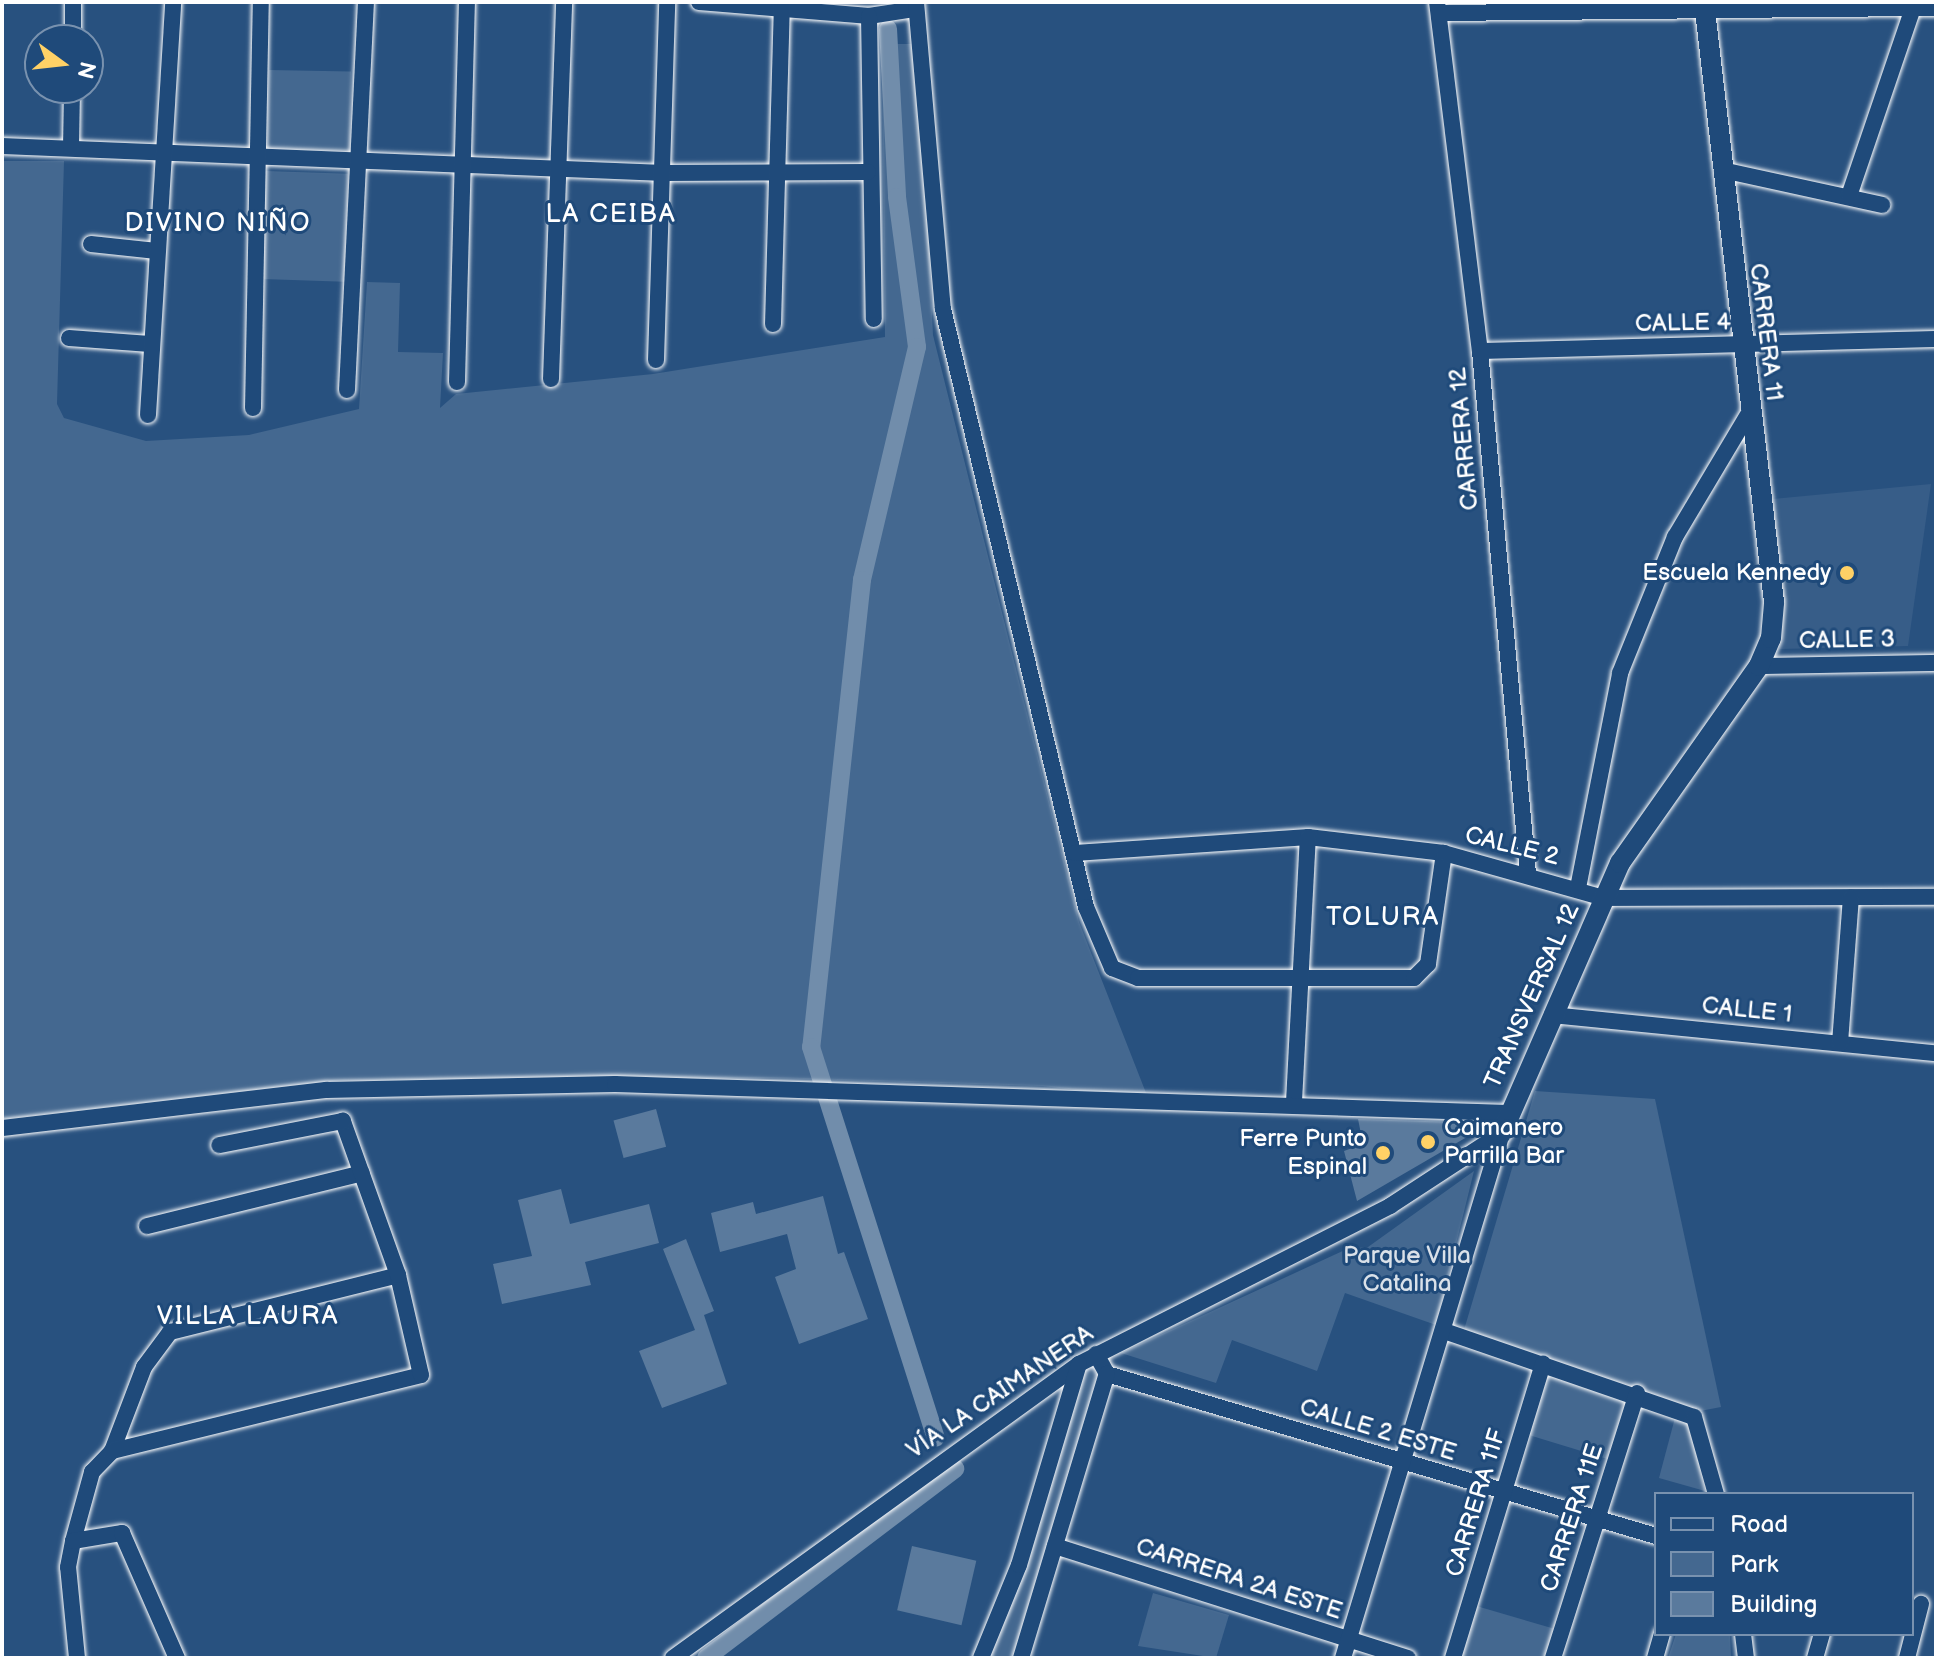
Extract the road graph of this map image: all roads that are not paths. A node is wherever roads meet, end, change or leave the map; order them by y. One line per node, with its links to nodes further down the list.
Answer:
1 (73, 2): 16 (street)
2 (173, 2): 20 (street)
3 (261, 2): 21 (street)
4 (366, 2): 22 (street)
5 (467, 2): 23 (street)
6 (564, 2): 24 (street)
7 (667, 2): 27 (street)
8 (699, 2): 9 (street)
9 (782, 4): 15 (street); 28 (street)
10 (916, 6): 15 (street); 50 (street)
11 (1704, 6): 12 (street); 13 (street); 25 (street, CARRERA 11)
12 (1438, 8): 39 (street, CARRERA 12)
13 (1913, 8): 14 (street); 29 (street)
14 (1936, 8)
15 (869, 16): 26 (street)
16 (73, 24)
17 (72, 104): 19 (street)
18 (2, 146): 19 (street)
19 (71, 147): 20 (street)
20 (166, 153): 21 (street); 32 (street)
21 (257, 160): 22 (street); 44 (street)
22 (359, 163): 23 (street); 43 (street)
23 (461, 166): 24 (street); 42 (street)
24 (560, 169): 27 (street); 41 (street)
25 (1722, 170): 29 (street); 38 (street, CARRERA 11)
26 (868, 172): 28 (street); 33 (street)
27 (664, 173): 28 (street); 40 (street)
28 (779, 176): 34 (street)
29 (1849, 196): 30 (street)
30 (1882, 205)
31 (91, 244): 32 (street)
32 (157, 251): 37 (street)
33 (874, 319)
34 (773, 324)
35 (69, 338): 37 (street)
36 (1936, 339): 38 (street, CALLE 4)
37 (150, 344): 46 (street)
38 (1740, 346): 39 (street, CALLE 4); 45 (street, CARRERA 11)
39 (1480, 351): 52 (street, CARRERA 12)
40 (656, 360)
41 (551, 379)
42 (457, 382)
43 (347, 390)
44 (253, 408)
45 (1750, 411): 48 (street, CARRERA 11); 53 (street)
46 (148, 415)
47 (1936, 663): 48 (street, CALLE 3)
48 (1759, 666): 56 (street, TRANSVERSAL 12)
49 (1308, 837): 50 (street, CALLE 2); 51 (street, CALLE 2); 57 (street)
50 (1075, 853): 57 (street)
51 (1444, 853): 52 (street, CALLE 2); 57 (street)
52 (1528, 873): 53 (street, CALLE 2)
53 (1578, 888): 56 (street, CALLE 2)
54 (1851, 897): 55 (street, CALLE 2); 56 (street, CALLE 2); 59 (street)
55 (1936, 897)
56 (1604, 898): 58 (street, TRANSVERSAL 12)
57 (1300, 979): 61 (street)
58 (1552, 1015): 59 (street, CALLE 1); 62 (street, TRANSVERSAL 12)
59 (1840, 1043): 60 (street, CALLE 1)
60 (1936, 1053)
61 (1294, 1102): 62 (street); 63 (street)
62 (1509, 1113): 64 (street, TRANSVERSAL 12)
63 (2, 1128)
64 (1502, 1133): 69 (street, TRANSVERSAL 12); 70 (street, VÍA LA CAIMANERA)
65 (219, 1145): 66 (street)
66 (362, 1173): 67 (street); 68 (street)
67 (147, 1226)
68 (398, 1275): 75 (street); 75 (street)
69 (1447, 1332): 71 (street); 76 (street, TRANSVERSAL 12)
70 (1096, 1354): 72 (street, VÍA LA CAIMANERA); 73 (street)
71 (1543, 1363): 74 (street); 78 (street, CARRERA 11F)
72 (1079, 1364): 92 (street, VÍA LA CAIMANERA); 93 (street)
73 (1107, 1374): 76 (street, CALLE 2 ESTE); 82 (street)
74 (1637, 1393): 77 (street); 79 (street, CARRERA 11E)
75 (112, 1451): 81 (street)
76 (1405, 1461): 78 (street, CALLE 2 ESTE); 89 (street, TRANSVERSAL 12)
77 (1714, 1492)
78 (1503, 1496): 79 (street, CALLE 2 ESTE); 97 (street, CARRERA 11F)
79 (1595, 1521): 80 (street, CALLE 2 ESTE); 98 (street, CARRERA 11E)
80 (1654, 1536)
81 (73, 1541): 90 (street); 91 (street)
82 (1055, 1546): 89 (street, CARRERA 2A ESTE); 94 (street)
83 (1923, 1605): 84 (street)
84 (1914, 1635)
85 (1661, 1636): 99 (street)
86 (1743, 1636): 100 (street)
87 (1821, 1636): 101 (street)
88 (1914, 1636): 102 (street)
89 (1348, 1640): 95 (street, TRANSVERSAL 12); 96 (street, CARRERA 2A ESTE)
90 (77, 1658)
91 (177, 1658)
92 (673, 1658)
93 (981, 1658)
94 (1021, 1658)
95 (1343, 1658)
96 (1408, 1658)
97 (1453, 1658)
98 (1553, 1658)
99 (1655, 1658)
100 (1746, 1658)
101 (1815, 1658)
102 (1907, 1658)

